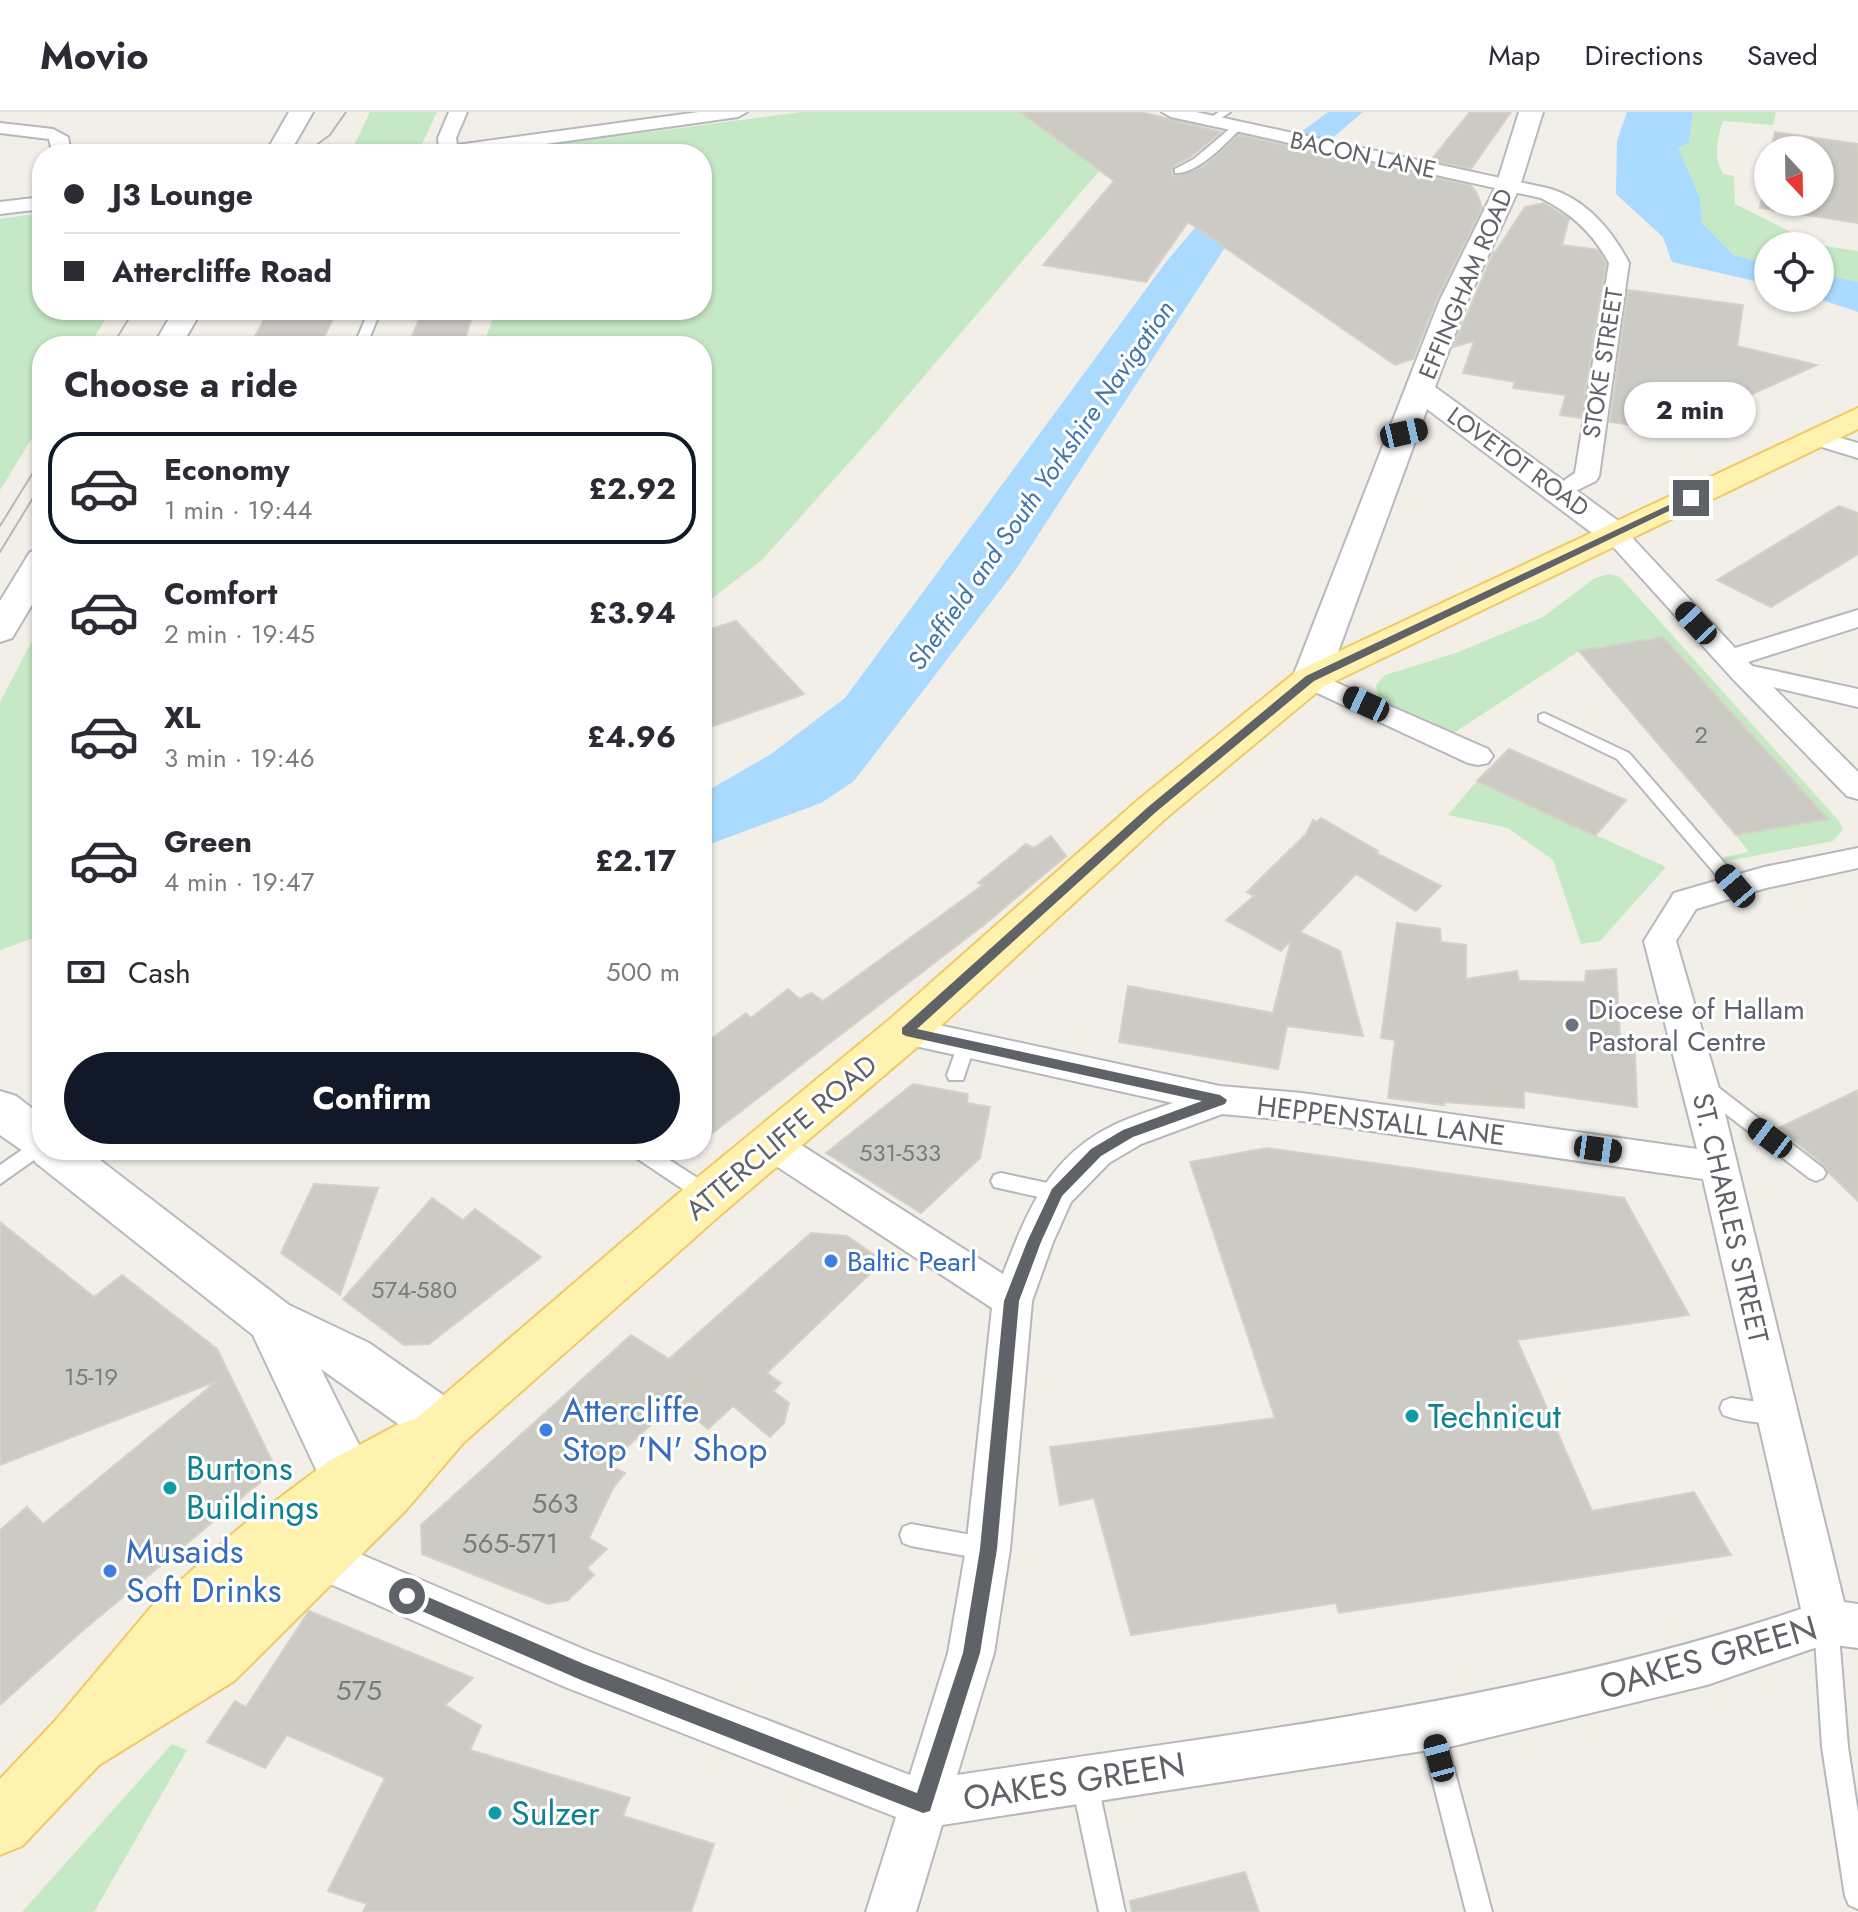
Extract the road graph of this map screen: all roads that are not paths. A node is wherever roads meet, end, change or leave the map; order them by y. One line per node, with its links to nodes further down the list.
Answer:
1 (62, 112): 11 (street)
2 (301, 112): 13 (main road)
3 (458, 112): 14 (street)
4 (738, 112): 8 (street)
5 (1171, 112): 7 (street, BACON LANE)
6 (1531, 112): 17 (main road, EFFINGHAM ROAD)
7 (1218, 117): 10 (street, BACON LANE)
8 (623, 120): 15 (street)
9 (0, 128): 11 (street)
10 (1236, 128): 16 (lane); 17 (street, BACON LANE)
11 (44, 132): 12 (street)
12 (60, 144)
13 (283, 144)
14 (445, 144)
15 (513, 144)
16 (1179, 171)
17 (1508, 186): 20 (main road, EFFINGHAM ROAD); 26 (street, STOKE STREET)
18 (32, 204): 19 (street)
19 (0, 208)
20 (1420, 390): 22 (main road, LOVETOT ROAD); 23 (main road, EFFINGHAM ROAD)
21 (1858, 417): 24 (main road, ATTERCLIFFE ROAD)
22 (1467, 425): 23 (main road); 26 (main road, LOVETOT ROAD)
23 (1404, 433): 32 (main road, EFFINGHAM ROAD)
24 (1817, 438): 25 (street); 27 (main road, ATTERCLIFFE ROAD)
25 (1858, 451)
26 (1559, 492): 27 (main road, LOVETOT ROAD)
27 (1616, 535): 31 (street); 32 (main road, ATTERCLIFFE ROAD)
28 (32, 576): 30 (main road)
29 (1858, 618): 31 (street)
30 (0, 631)
31 (1736, 666): 33 (street); 36 (street)
32 (1310, 679): 35 (street); 39 (main road, ATTERCLIFFE ROAD)
33 (1858, 698)
34 (1544, 718): 38 (lane)
35 (1478, 756)
36 (1858, 789)
37 (1858, 858): 38 (street, ST. CHARLES STREET)
38 (1735, 886): 40 (street, ST. CHARLES STREET)
39 (906, 1031): 41 (street, HEPPENSTALL LANE); 43 (main road, ATTERCLIFFE ROAD)
40 (1700, 1085): 46 (street, ST. CHARLES STREET); 47 (lane)
41 (1220, 1100): 46 (street, HEPPENSTALL LANE); 50 (street)
42 (31, 1134): 48 (lane)
43 (771, 1144): 51 (main road, ATTERCLIFFE ROAD); 52 (street)
44 (65, 1160): 53 (main road)
45 (654, 1160): 51 (lane)
46 (1717, 1166): 55 (street, ST. CHARLES STREET)
47 (1816, 1173)
48 (0, 1176)
49 (1001, 1181): 50 (lane)
50 (1057, 1193): 52 (street)
51 (709, 1196): 56 (main road, ATTERCLIFFE ROAD)
52 (1012, 1301): 59 (street)
53 (271, 1320): 56 (main road); 57 (main road)
54 (1731, 1408): 55 (lane)
55 (1777, 1413): 61 (street, ST. CHARLES STREET)
56 (444, 1426): 57 (main road, ATTERCLIFFE ROAD)
57 (367, 1486): 60 (main road, ATTERCLIFFE ROAD); 63 (main road, ATTERCLIFFE ROAD)
58 (911, 1535): 59 (lane)
59 (988, 1549): 65 (street)
60 (320, 1558): 63 (main road, ATTERCLIFFE ROAD); 65 (street, OAKES GREEN)
61 (1842, 1624): 62 (street, OAKES GREEN); 67 (lane)
62 (1431, 1727): 64 (street, OAKES GREEN); 70 (lane)
63 (77, 1743): 66 (main road, ATTERCLIFFE ROAD)
64 (1084, 1780): 65 (street, OAKES GREEN); 69 (lane)
65 (923, 1804): 68 (street)
66 (0, 1824)
67 (1858, 1896)
68 (891, 1912)
69 (1112, 1912)
70 (1479, 1912)

